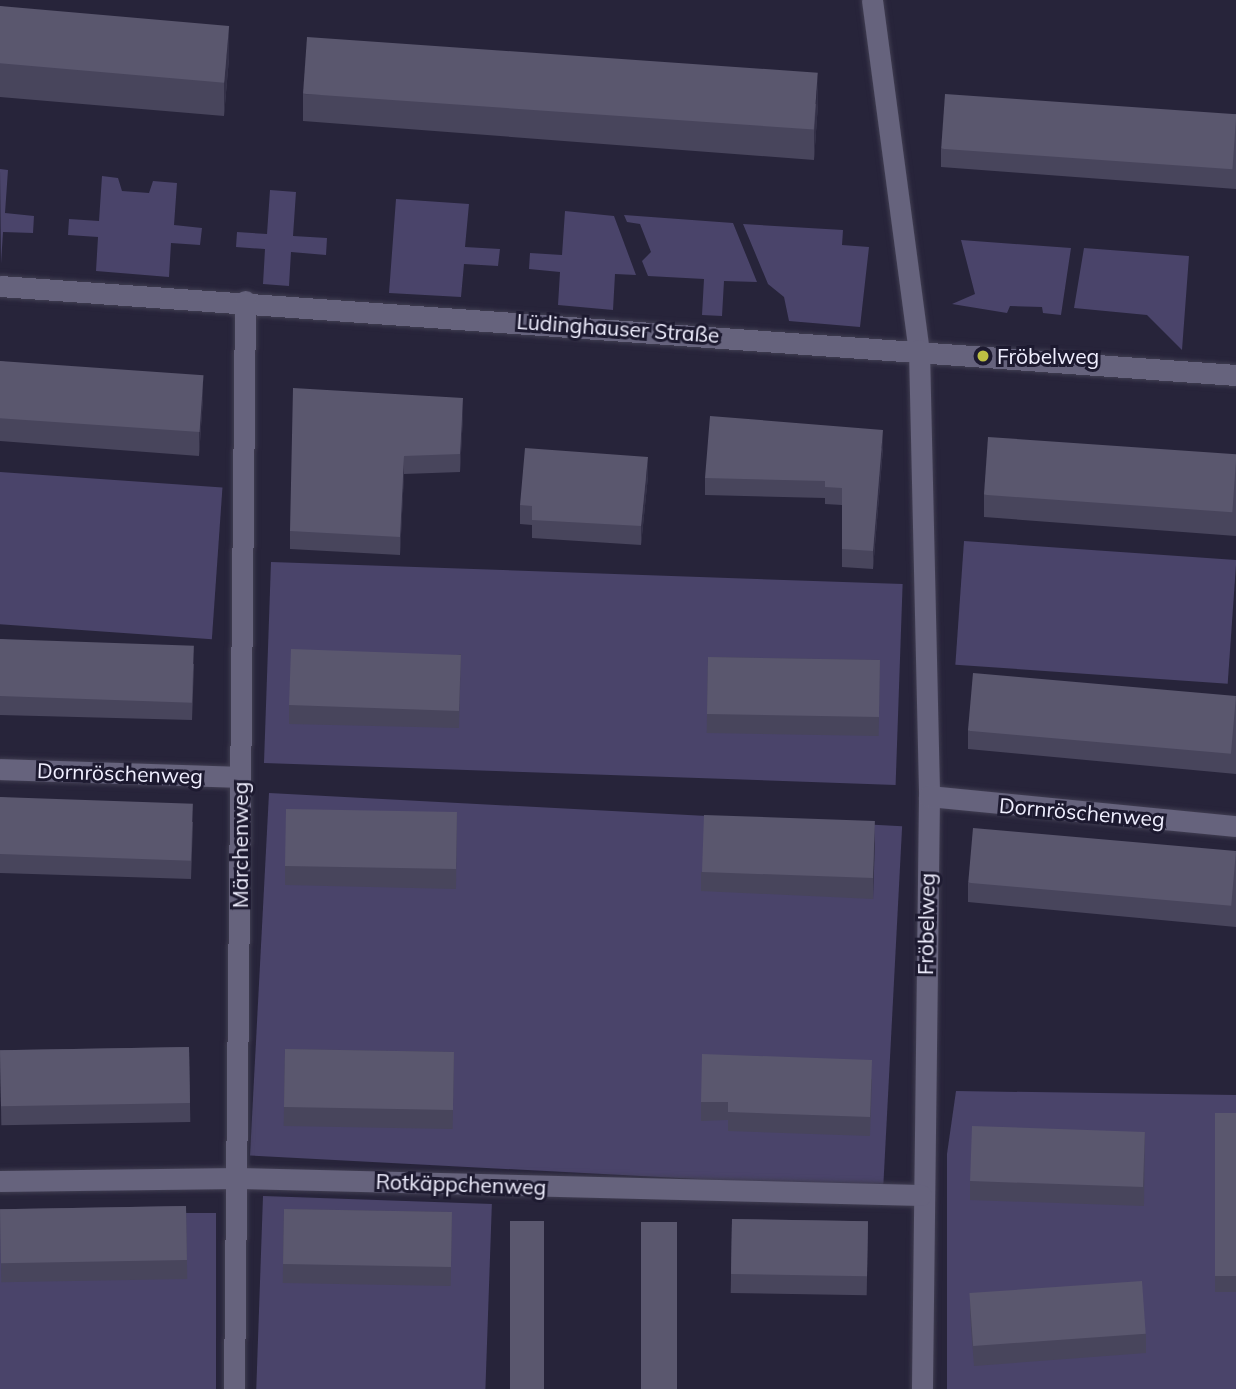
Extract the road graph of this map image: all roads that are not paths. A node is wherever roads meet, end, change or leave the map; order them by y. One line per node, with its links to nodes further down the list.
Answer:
1 (872, 0): 4 (street, Fröbelweg)
2 (0, 286): 3 (street, Lüdinghauser Straße)
3 (246, 300): 4 (street, Lüdinghauser Straße); 7 (street, Märchenweg)
4 (919, 350): 5 (street, Lüdinghauser Straße); 8 (street, Fröbelweg)
5 (1236, 375)
6 (0, 769): 7 (street, Dornröschenweg)
7 (240, 777): 10 (street, Märchenweg)
8 (929, 796): 9 (street, Dornröschenweg); 12 (street, Fröbelweg)
9 (1236, 825)
10 (239, 1178): 11 (street, Rotkäppchenweg); 12 (street, Rotkäppchenweg); 13 (street, Märchenweg)
11 (0, 1181)
12 (921, 1195): 14 (street, Fröbelweg)
13 (234, 1389)
14 (922, 1389)

